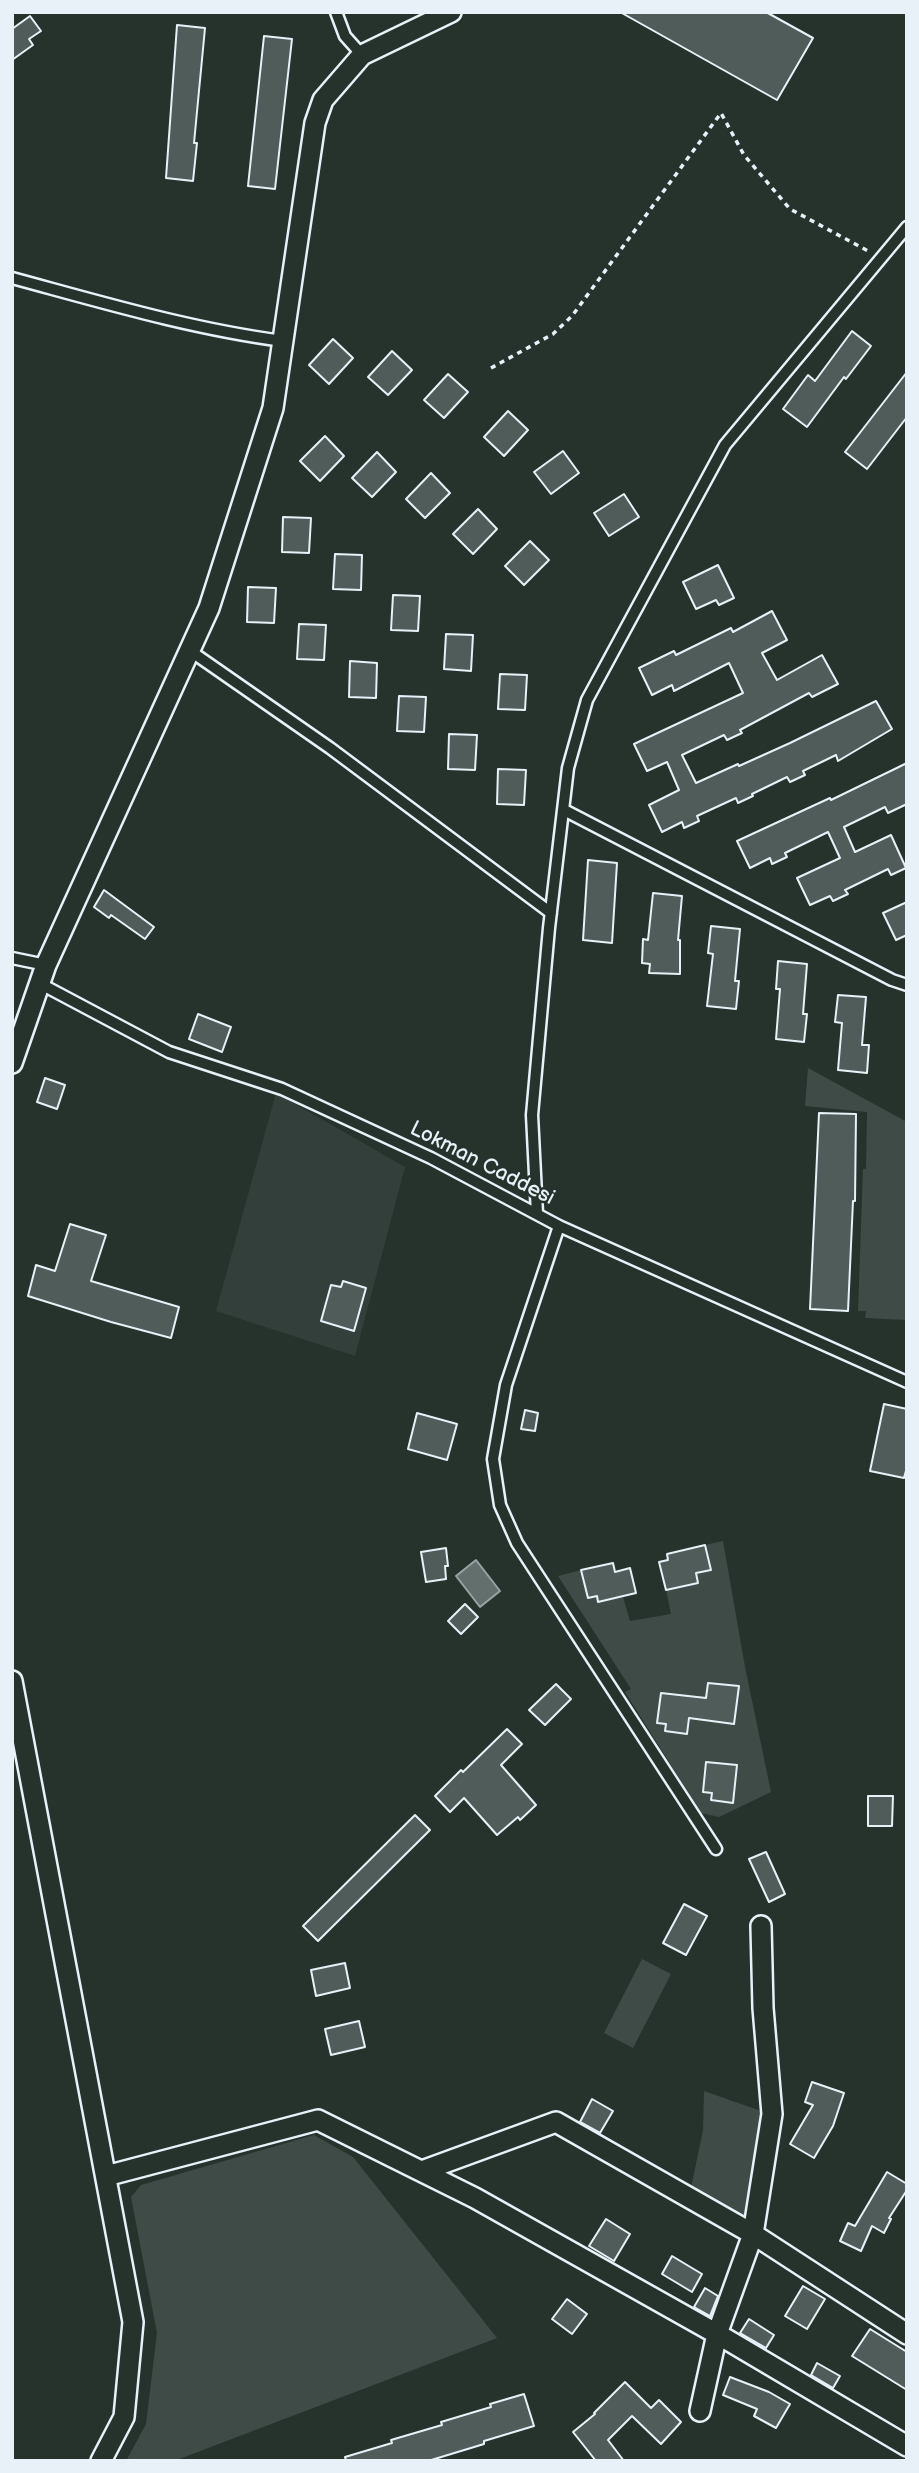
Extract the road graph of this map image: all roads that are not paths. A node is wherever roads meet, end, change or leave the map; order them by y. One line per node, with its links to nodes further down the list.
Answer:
1 (335, 12): 3 (lane)
2 (451, 12): 3 (street)
3 (362, 55): 6 (street)
4 (907, 227): 8 (lane)
5 (12, 278): 6 (lane)
6 (283, 341): 7 (street)
7 (189, 650): 9 (lane); 11 (street)
8 (564, 810): 9 (lane); 12 (lane)
9 (551, 914): 14 (lane)
10 (12, 958): 11 (lane, Lokman Caddesi)
11 (42, 974): 13 (street); 14 (lane, Lokman Caddesi)
12 (907, 985)
13 (12, 1063)
14 (537, 1214): 15 (lane, Lokman Caddesi)
15 (559, 1226): 16 (lane, Lokman Caddesi); 18 (lane)
16 (907, 1382)
17 (12, 1681): 21 (street)
18 (716, 1849)
19 (761, 1926): 22 (street)
20 (422, 2172): 21 (street); 22 (street); 23 (street)
21 (106, 2176): 27 (street)
22 (753, 2234): 23 (street); 24 (street)
23 (717, 2334): 25 (street); 26 (street)
24 (907, 2334)
25 (700, 2411)
26 (907, 2446)
27 (101, 2461)

